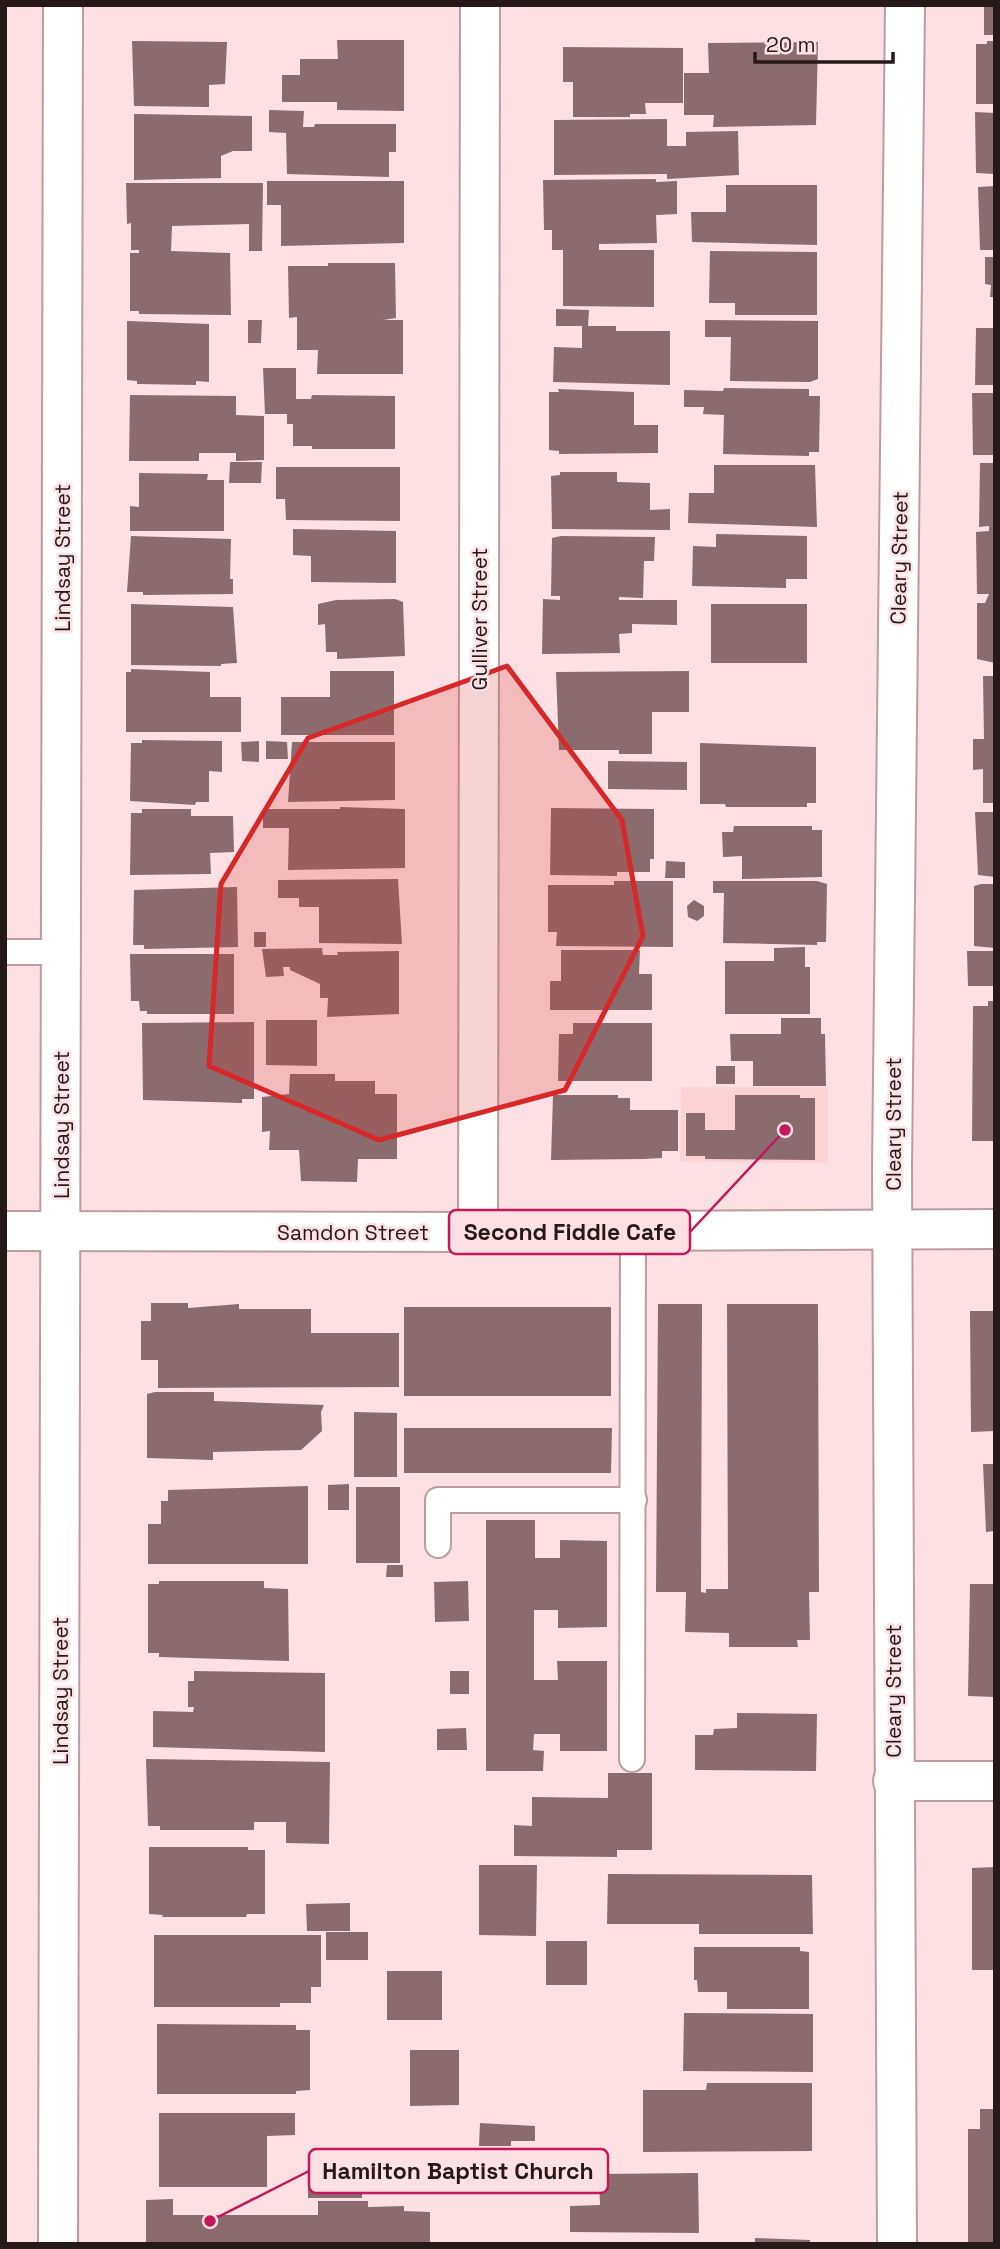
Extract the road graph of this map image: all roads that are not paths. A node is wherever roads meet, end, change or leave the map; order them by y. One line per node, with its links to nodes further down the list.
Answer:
1 (63, 5): 5 (street, Lindsay Street)
2 (480, 5): 11 (street, Gulliver Street)
3 (905, 5): 7 (street, Cleary Street)
4 (5, 952): 5 (lane)
5 (61, 952): 9 (street, Lindsay Street)
6 (995, 1229): 7 (street, Samdon Street)
7 (892, 1230): 10 (street, Samdon Street); 15 (street, Cleary Street)
8 (5, 1231): 9 (street, Samdon Street)
9 (61, 1231): 11 (street, Samdon Street); 17 (street, Lindsay Street)
10 (633, 1232): 11 (street, Samdon Street); 12 (lane)
11 (478, 1233)
12 (634, 1500): 13 (lane); 14 (lane)
13 (438, 1545)
14 (632, 1759)
15 (893, 1781): 16 (street); 18 (street, Cleary Street)
16 (995, 1781)
17 (58, 2244)
18 (897, 2244)

